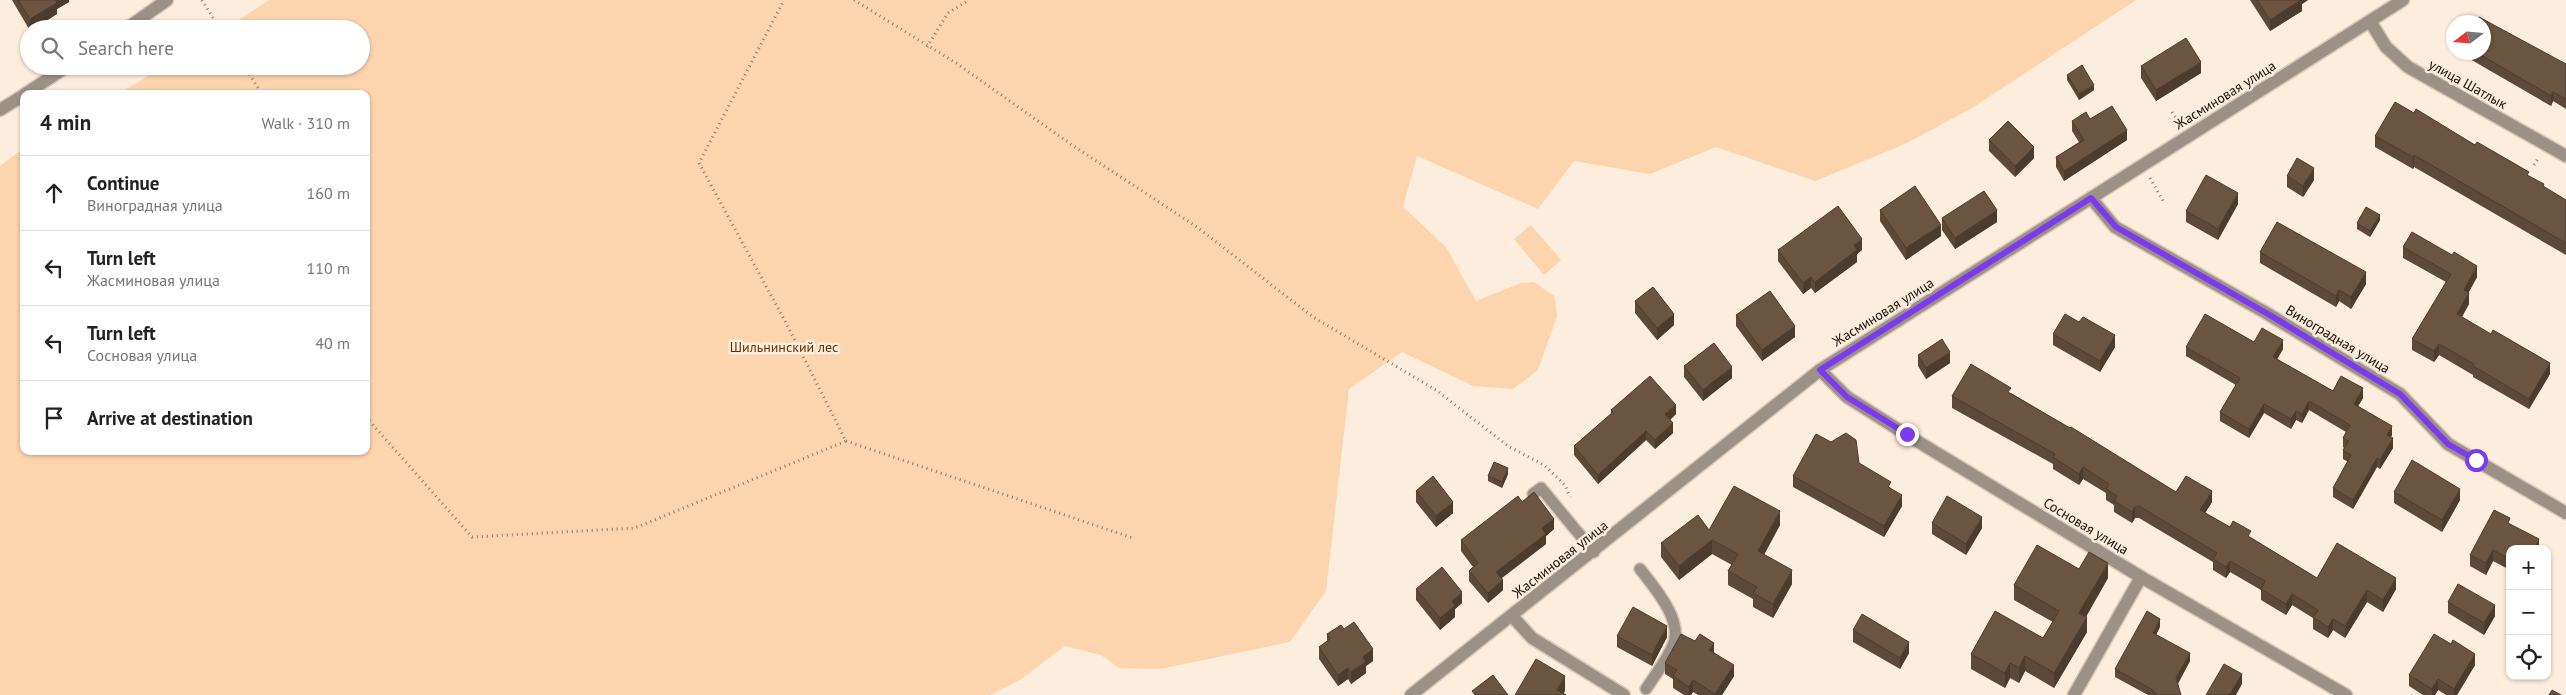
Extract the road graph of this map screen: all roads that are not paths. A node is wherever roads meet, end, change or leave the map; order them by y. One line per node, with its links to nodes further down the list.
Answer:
1 (167, 0): 3 (street)
2 (2403, 0): 4 (street, Жасминовая улица)
3 (139, 20)
4 (2370, 22): 9 (street, улица Шатлык); 10 (street, Жасминовая улица)
5 (54, 75): 6 (street)
6 (31, 90)
7 (20, 97): 8 (street)
8 (0, 110)
9 (2566, 156)
10 (2091, 198): 11 (street, Жасминовая улица); 13 (street, Виноградная улица)
11 (1820, 370): 14 (street, Жасминовая улица); 16 (street, Сосновая улица)
12 (1533, 494): 14 (lane)
13 (2566, 513)
14 (1594, 552): 17 (street, Жасминовая улица)
15 (1640, 569): 18 (lane)
16 (2141, 577): 21 (street); 22 (street, Сосновая улица)
17 (1512, 616): 19 (street, Жасминовая улица); 20 (street)
18 (1646, 689)
19 (1411, 695)
20 (1624, 695)
21 (2074, 695)
22 (2346, 695)

